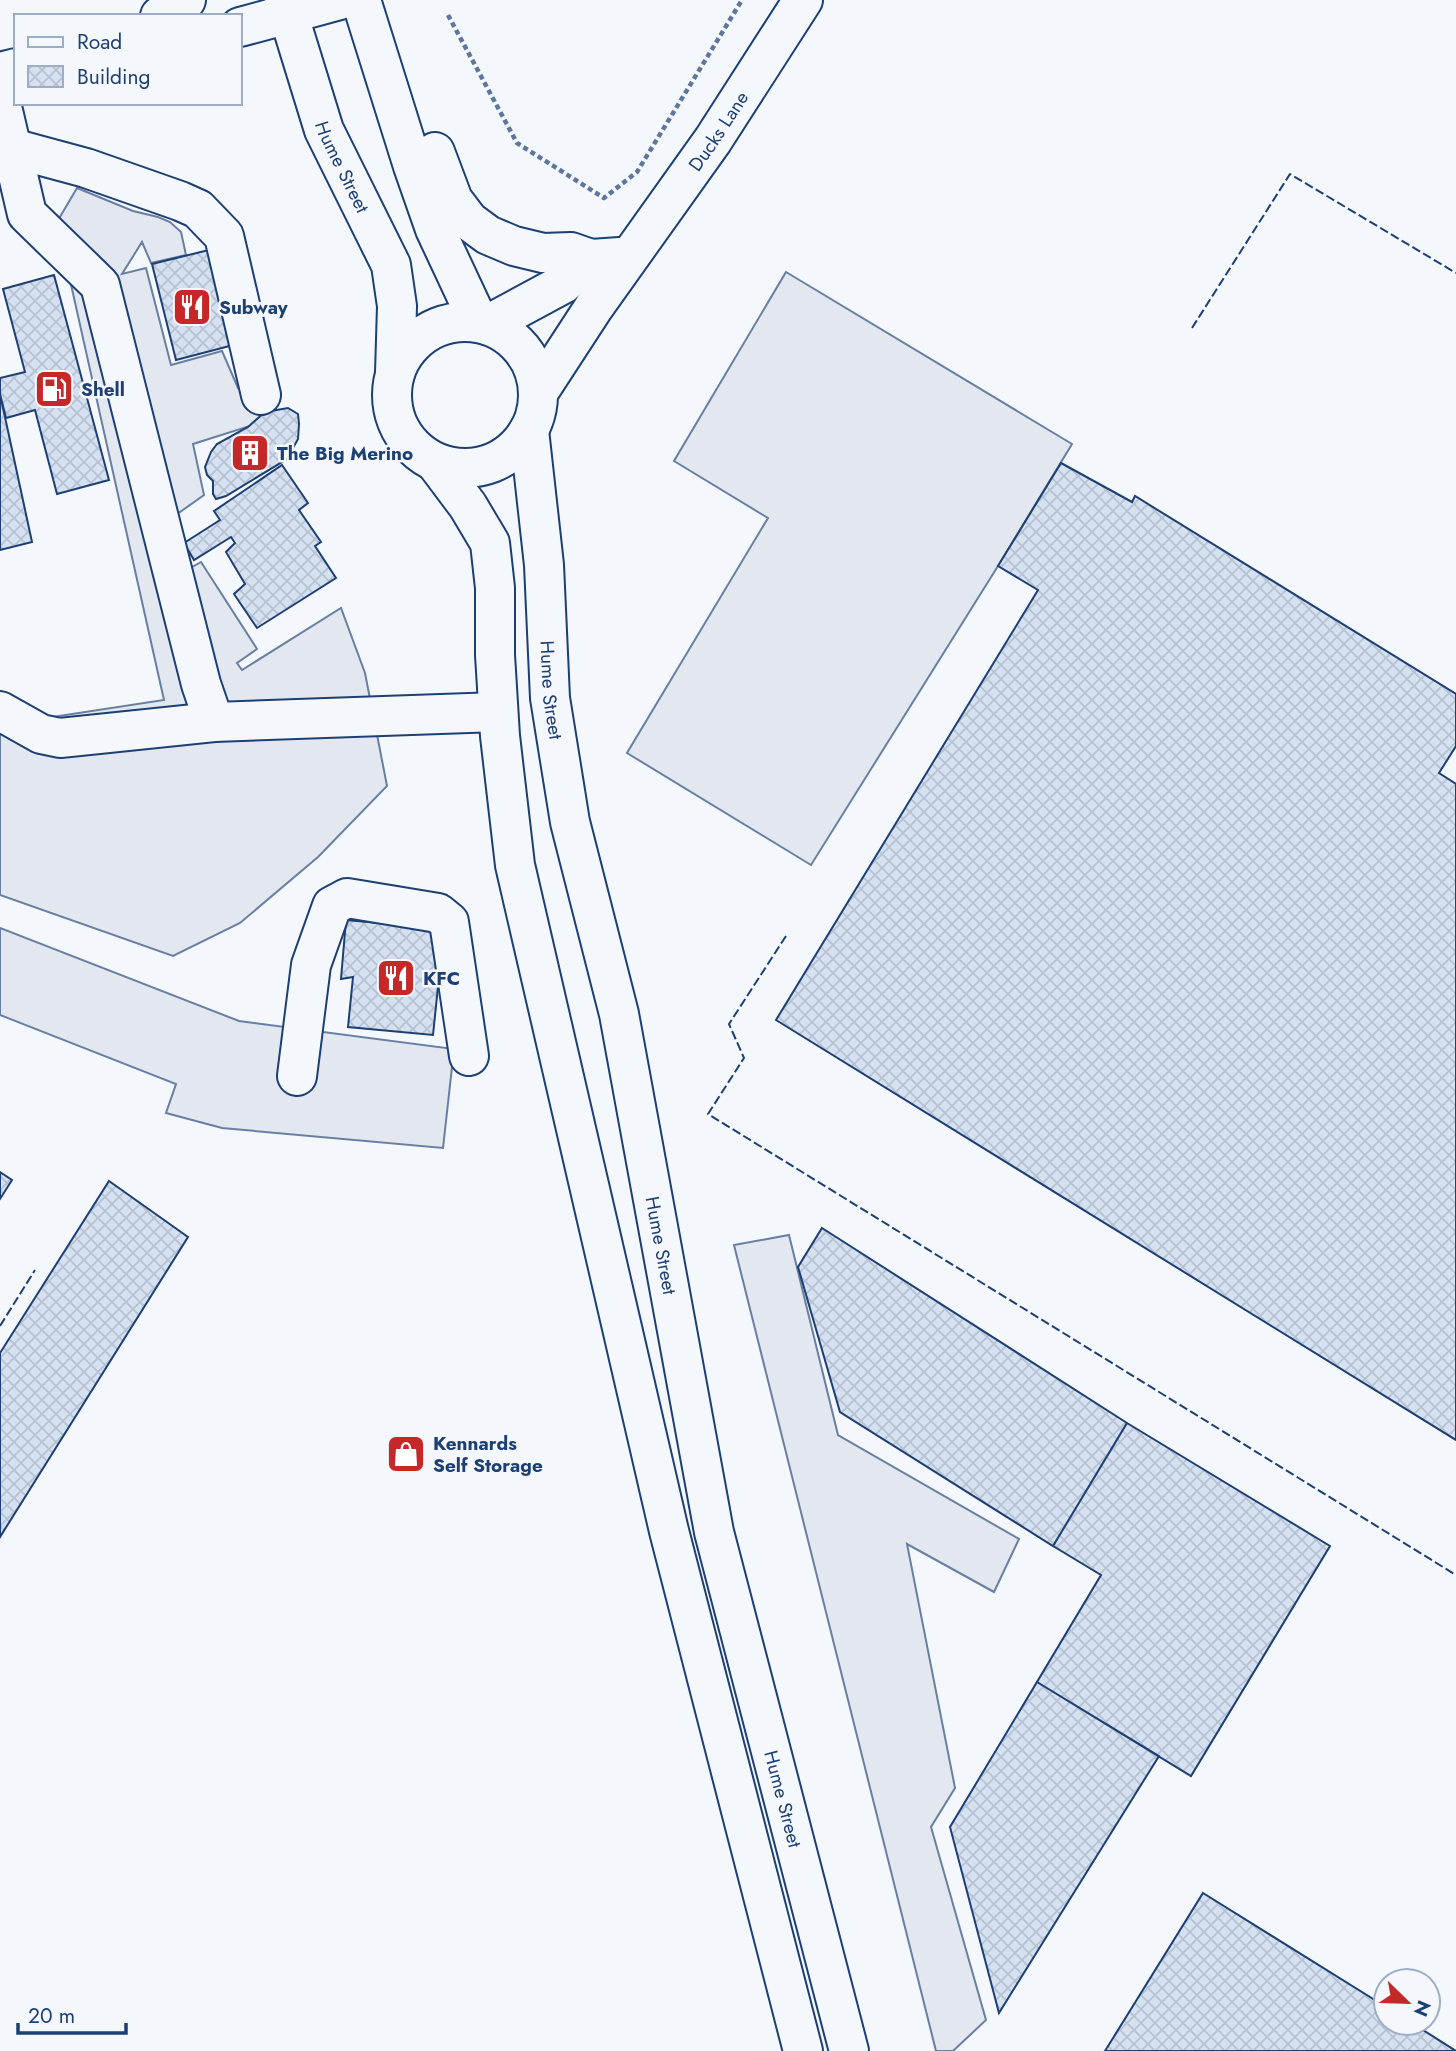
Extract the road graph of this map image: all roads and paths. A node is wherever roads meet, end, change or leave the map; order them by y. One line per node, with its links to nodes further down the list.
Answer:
1 (186, 0): 7 (main road)
2 (340, 0): 6 (main road)
3 (361, 0): 11 (main road)
4 (742, 0): 8 (path)
5 (803, 0): 14 (main road, Ducks Lane)
6 (286, 7): 9 (main road); 17 (main road, Hume Street)
7 (163, 14)
8 (448, 15)
9 (242, 26)
10 (0, 98): 12 (main road)
11 (398, 119): 15 (main road); 16 (main road)
12 (12, 148): 13 (main road); 19 (main road)
13 (14, 218): 24 (main road)
14 (629, 257): 15 (main road); 18 (main road, Ducks Lane)
15 (591, 259): 16 (main road)
16 (483, 324): 17 (main road); 18 (main road)
17 (395, 375): 21 (main road)
18 (537, 393): 20 (main road)
19 (261, 395)
20 (529, 430): 21 (main road); 28 (main road, Hume Street)
21 (435, 462): 23 (main road)
22 (0, 711): 24 (main road)
23 (499, 712): 24 (main road); 27 (main road)
24 (214, 722)
25 (469, 1056): 26 (main road)
26 (297, 1076)
27 (803, 2051)
28 (849, 2051)

